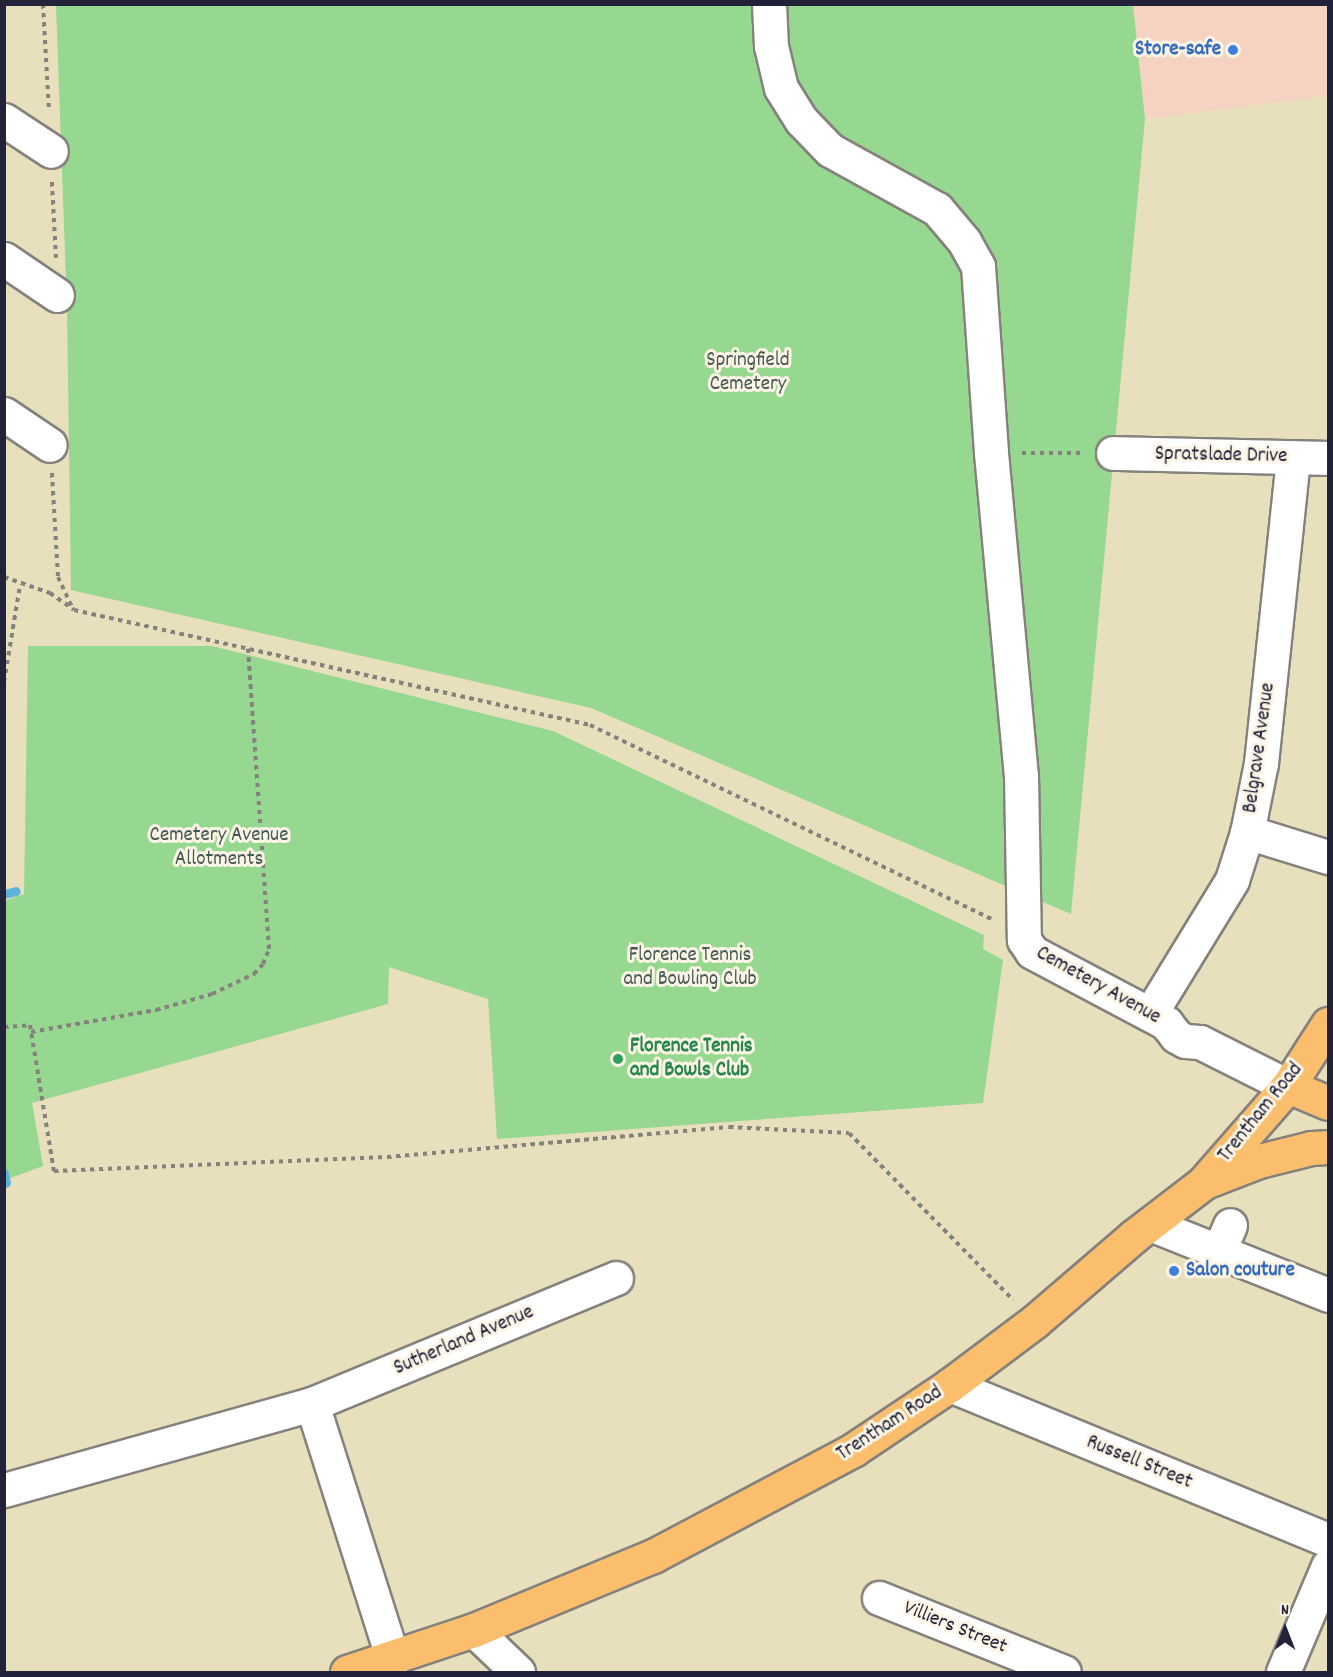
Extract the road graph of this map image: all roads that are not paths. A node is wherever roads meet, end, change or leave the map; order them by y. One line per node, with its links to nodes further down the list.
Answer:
1 (769, 4): 13 (street, Cemetery Avenue)
2 (4, 120): 3 (street)
3 (51, 151)
4 (4, 259): 5 (street)
5 (57, 295)
6 (4, 414): 7 (street)
7 (50, 445)
8 (1113, 453): 9 (street, Spratslade Drive)
9 (1293, 458): 10 (street, Spratslade Drive); 11 (street, Belgrave Avenue)
10 (1329, 458)
11 (1247, 832): 12 (street); 13 (street, Belgrave Avenue)
12 (1329, 857)
13 (1150, 1014): 15 (street, Cemetery Avenue)
14 (1329, 1024): 15 (main road, Trentham Road)
15 (1288, 1086): 16 (main road); 18 (main road, Trentham Road)
16 (1329, 1103)
17 (1329, 1147): 18 (main road)
18 (1203, 1183): 19 (main road, Trentham Road)
19 (1150, 1224): 21 (street); 22 (main road, Trentham Road)
20 (616, 1278): 23 (street, Sutherland Avenue)
21 (1329, 1295)
22 (950, 1385): 25 (street, Russell Street); 28 (main road, Trentham Road)
23 (312, 1404): 24 (street, Sutherland Avenue); 29 (street)
24 (4, 1490)
25 (1329, 1540)
26 (1329, 1566): 33 (street)
27 (879, 1598): 32 (street, Villiers Street)
28 (474, 1630): 29 (main road, Trentham Road); 31 (street)
29 (393, 1659): 30 (main road, Trentham Road)
30 (347, 1672)
31 (518, 1672)
32 (1064, 1672)
33 (1283, 1672)

